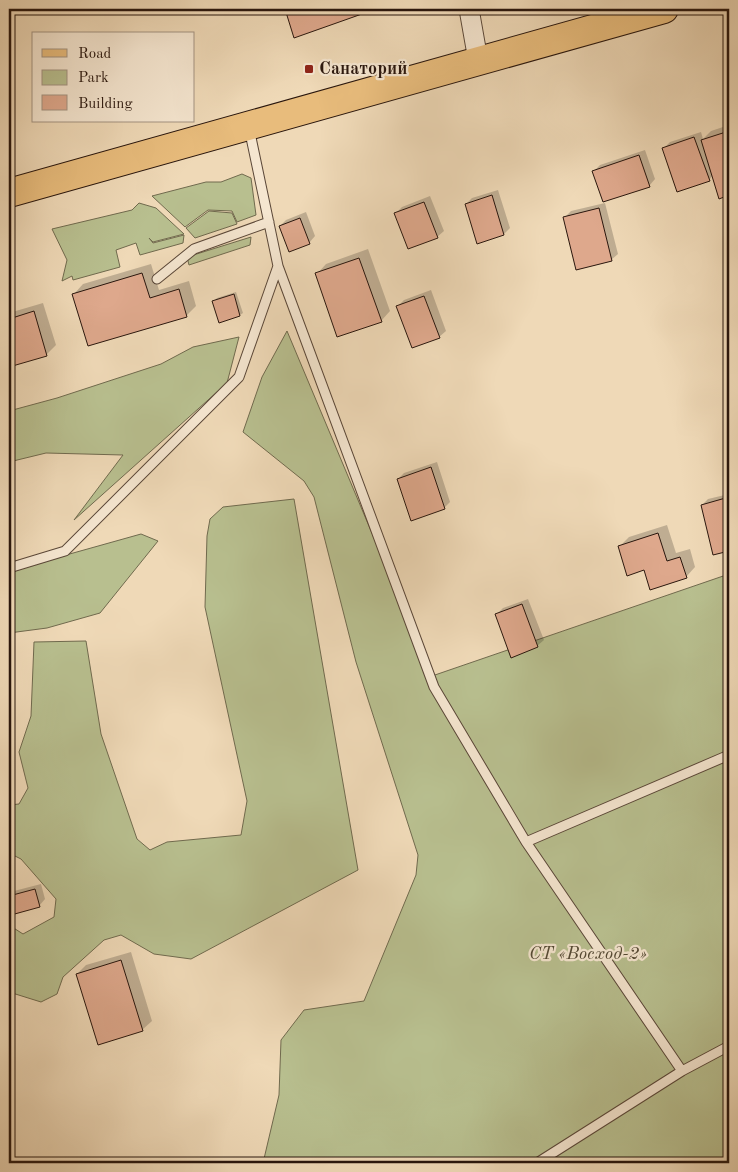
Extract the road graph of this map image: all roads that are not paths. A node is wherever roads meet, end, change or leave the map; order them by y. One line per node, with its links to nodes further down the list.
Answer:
1 (469, 9): 3 (street)
2 (664, 9): 3 (main road)
3 (478, 60): 4 (main road)
4 (248, 126): 5 (main road); 6 (lane)
5 (9, 193)
6 (269, 222): 7 (lane); 8 (lane)
7 (278, 266): 9 (lane); 11 (lane)
8 (157, 279)
9 (9, 568)
10 (729, 755): 11 (lane)
11 (526, 842): 13 (lane)
12 (729, 1046): 13 (lane)
13 (682, 1071): 14 (lane)
14 (537, 1163)

